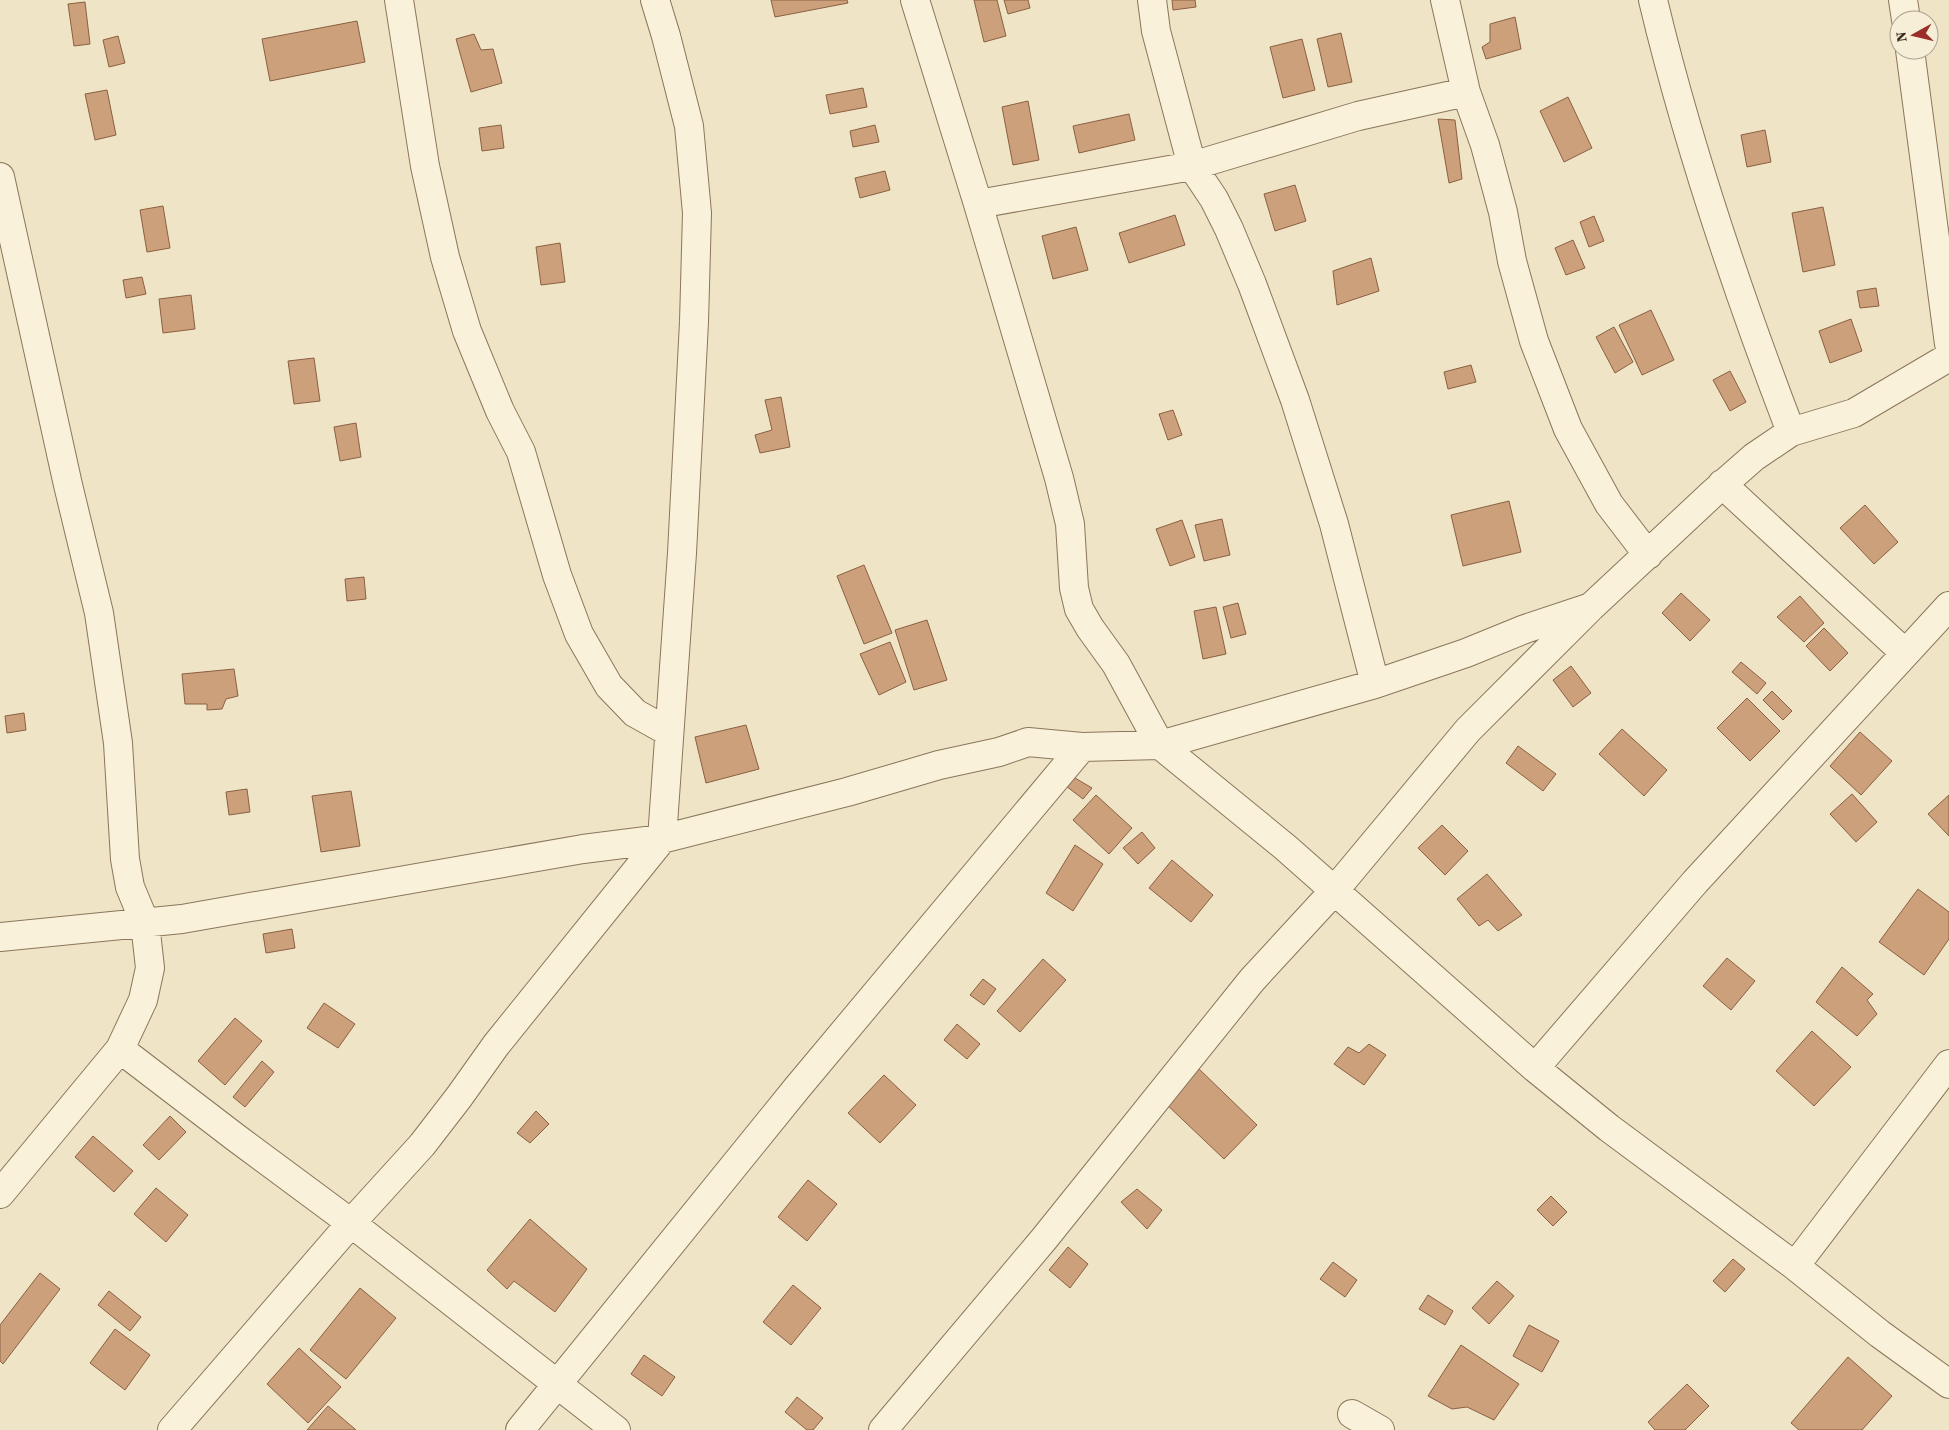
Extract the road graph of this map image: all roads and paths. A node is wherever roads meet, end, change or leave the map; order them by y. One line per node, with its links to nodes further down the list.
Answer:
1 (399, 0): 21 (street)
2 (654, 0): 21 (street)
3 (915, 0): 11 (street)
4 (1152, 0): 9 (street)
5 (1445, 0): 8 (street)
6 (1653, 0): 14 (street)
7 (1911, 60): 12 (street)
8 (1466, 92): 9 (street); 16 (street)
9 (1192, 166): 11 (street); 20 (street)
10 (0, 177): 26 (street)
11 (978, 204): 22 (street)
12 (1949, 344)
13 (1949, 357): 14 (street)
14 (1791, 432): 15 (street)
15 (1722, 484): 16 (street); 19 (street)
16 (1648, 555): 18 (street)
17 (1949, 606): 19 (street)
18 (1591, 607): 20 (street); 25 (street)
19 (1905, 653): 30 (street)
20 (1375, 684): 22 (street)
21 (669, 732): 24 (street)
22 (1160, 745): 23 (street); 25 (street)
23 (1082, 747): 24 (street); 34 (street)
24 (662, 839): 26 (street); 32 (street)
25 (1334, 891): 30 (street); 40 (street)
26 (144, 923): 27 (street); 28 (street)
27 (0, 937)
28 (120, 1049): 31 (street); 32 (street)
29 (1949, 1064): 33 (street)
30 (1535, 1068): 33 (street)
31 (0, 1194)
32 (351, 1223): 34 (street); 37 (street)
33 (1795, 1266): 35 (street)
34 (556, 1384): 38 (street); 39 (street)
35 (1949, 1384)
36 (1352, 1414): 41 (street)
37 (172, 1430)
38 (520, 1430)
39 (616, 1430)
40 (883, 1430)
41 (1380, 1430)

